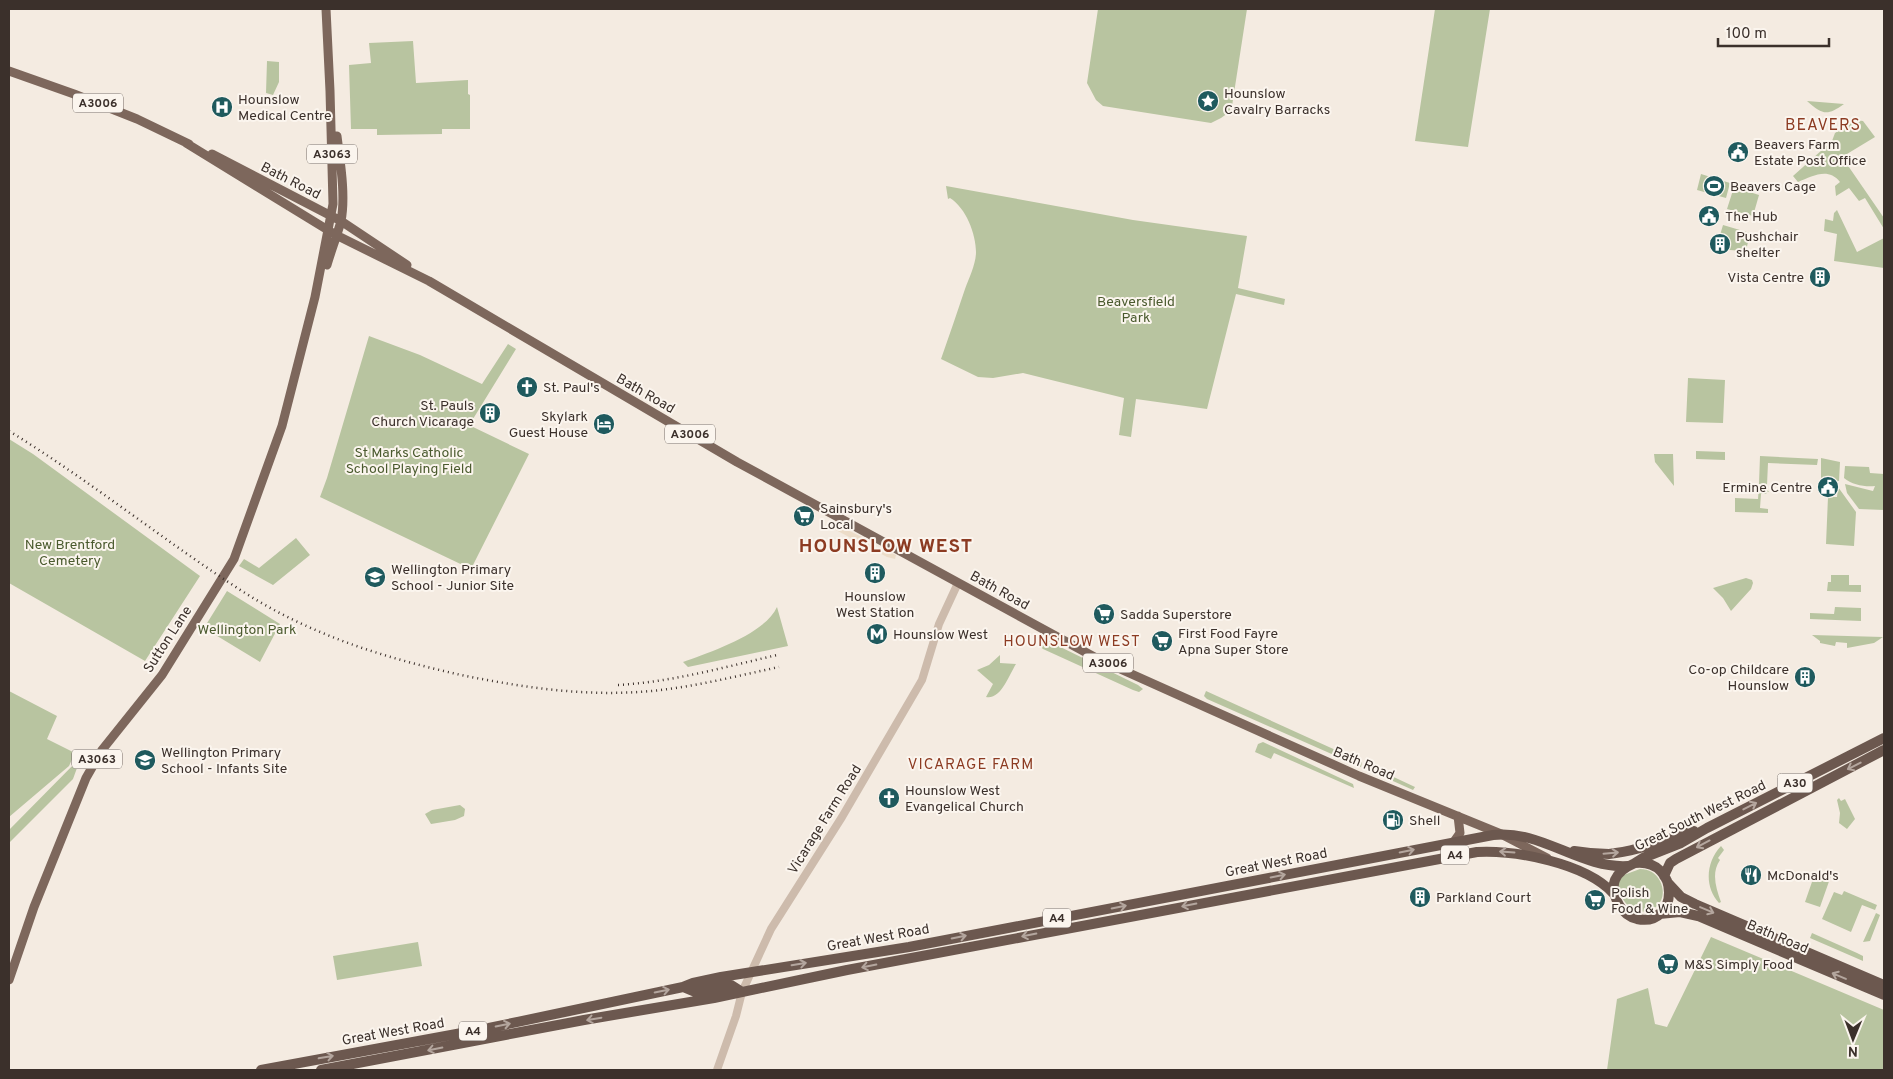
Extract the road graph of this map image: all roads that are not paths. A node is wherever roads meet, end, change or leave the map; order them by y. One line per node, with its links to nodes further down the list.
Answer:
1 (326, 9): 4 (main road, A3063)
2 (9, 71): 3 (main road, Bath Road / A3006)
3 (186, 142): 4 (main road, Bath Road / A3006); 4 (main road, Bath Road / A3006)
4 (334, 225): 5 (main road, Bath Road / A3006); 5 (main road, Bath Road / A3006); 20 (main road, Sutton Lane / A3063)
5 (429, 282): 6 (main road, Bath Road / A3006)
6 (958, 583): 9 (main road, Bath Road / A3006); 19 (street, Vicarage Farm Road)
7 (1884, 738): 10 (highway, Great South West Road / A30, one-way to 7)
8 (1884, 750): 16 (highway, Great South West Road / A30, one-way to 16)
9 (1458, 816): 11 (main road, Bath Road / A3006); 12 (main road)
10 (1707, 828): 13 (highway, one-way to 10); 15 (highway, Great South West Road / A30)
11 (1501, 834): 12 (highway, Great West Road / A4); 13 (highway, Bath Road / A4); 14 (main road, Bath Road / A3006)
12 (1453, 843): 19 (highway, Great West Road / A4, one-way to 12)
13 (1563, 850): 15 (highway, Bath Road / A4)
14 (1554, 862): 17 (highway, Bath Road / A4); 23 (highway, Great West Road / A4, one-way to 23)
15 (1631, 865): 16 (highway); 17 (highway)
16 (1666, 879): 18 (highway); 21 (highway, Bath Road, one-way to 21)
17 (1613, 893): 18 (highway)
18 (1659, 914): 24 (highway, Bath Road, one-way to 18)
19 (751, 972): 22 (highway, Great West Road / A4); 23 (street, Vicarage Farm Road)
20 (9, 980)
21 (1884, 985)
22 (683, 987): 23 (highway, A4); 25 (highway, Great West Road / A4, one-way to 22)
23 (742, 992): 26 (highway, Great West Road / A4, one-way to 26); 27 (street, Vicarage Farm Road)
24 (1884, 995)
25 (261, 1070)
26 (321, 1070)
27 (717, 1070)

